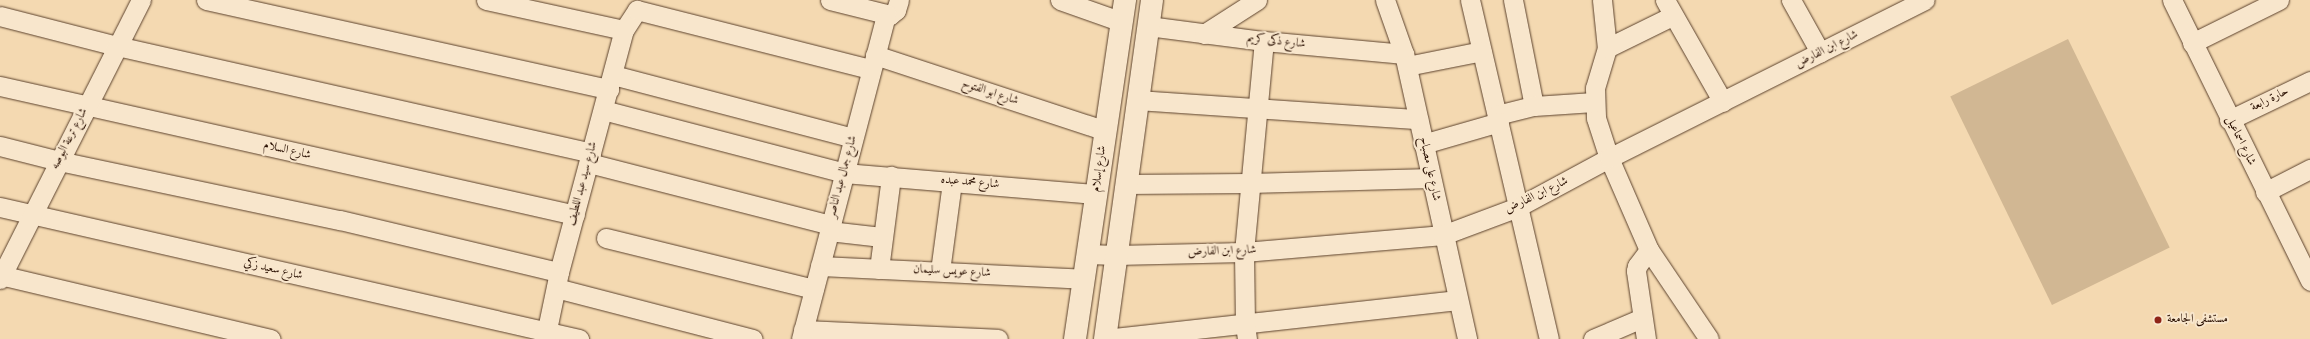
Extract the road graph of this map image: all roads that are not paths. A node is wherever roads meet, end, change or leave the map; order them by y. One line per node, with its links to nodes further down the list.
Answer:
1 (141, 0): 27 (street, شارع ترعة البوصه)
2 (206, 0): 34 (street)
3 (486, 0): 23 (street)
4 (830, 0): 19 (street)
5 (899, 0): 19 (street)
6 (1060, 0): 21 (street)
7 (1125, 0): 21 (street, شارع إسلام)
8 (1152, 0): 22 (street)
9 (1257, 0): 24 (street)
10 (1385, 0): 31 (street, شارع على مصباح)
11 (1470, 0): 29 (street)
12 (1513, 0): 40 (street)
13 (1602, 0): 28 (street)
14 (1791, 0): 30 (street)
15 (2172, 0): 26 (street, شارع اسماعيل)
16 (2279, 0): 26 (street)
17 (1922, 1): 30 (street, شارع ابن الفارض)
18 (1668, 8): 28 (street); 38 (street)
19 (886, 14): 32 (street, شارع جمال عبد الناصر)
20 (0, 16): 27 (street)
21 (1122, 22): 46 (street, شارع إسلام)
22 (1148, 26): 24 (street, شارع ذكى كريم); 36 (street)
23 (624, 30): 32 (street, شارع ابو الفتوح); 34 (street, شارع سيد عبد اللطيف)
24 (1204, 34): 25 (street, شارع ذكى كريم)
25 (1264, 41): 31 (street, شارع ذكى كريم); 41 (street)
26 (2192, 43): 45 (street, شارع اسماعيل)
27 (117, 46): 39 (street, شارع ترعة البوصه); 50 (street)
28 (1607, 48): 37 (street)
29 (1482, 51): 31 (street, شارع ذكى كريم); 43 (street)
30 (1820, 52): 38 (street, شارع ابن الفارض)
31 (1405, 60): 44 (street, شارع على مصباح)
32 (873, 62): 46 (street, شارع ابو الفتوح); 47 (street, شارع جمال عبد الناصر)
33 (2310, 81): 45 (street, حارة رابعة)
34 (611, 82): 42 (street, شارع سيد عبد اللطيف); 47 (street)
35 (0, 86): 39 (street, شارع السلام)
36 (1137, 100): 41 (street); 59 (street)
37 (1594, 102): 40 (street); 51 (street)
38 (1723, 102): 51 (street, شارع ابن الفارض)
39 (88, 104): 52 (street, شارع ترعة البوصه); 64 (street, شارع السلام)
40 (1534, 106): 43 (street)
41 (1257, 107): 44 (street); 58 (street)
42 (603, 110): 50 (street, شارع سيد عبد اللطيف); 54 (street, شارع محمد عبده)
43 (1498, 118): 48 (street); 63 (street)
44 (1418, 119): 48 (street, شارع على مصباح)
45 (2229, 120): 60 (street, شارع اسماعيل)
46 (1106, 130): 61 (street, شارع إسلام)
47 (853, 138): 54 (street, شارع جمال عبد الناصر)
48 (1423, 144): 56 (street, شارع على مصباح)
49 (0, 146): 52 (street)
50 (590, 158): 64 (street, شارع سيد عبد اللطيف); 66 (street)
51 (1609, 158): 63 (street, شارع ابن الفارض); 70 (street)
52 (59, 161): 65 (street, شارع ترعة البوصه); 80 (street)
53 (2310, 169): 60 (street)
54 (844, 173): 55 (street, شارع محمد عبده); 66 (street, شارع جمال عبد الناصر)
55 (891, 176): 57 (street, شارع محمد عبده); 68 (street)
56 (1431, 178): 58 (street); 67 (street, شارع على مصباح)
57 (952, 182): 61 (street, شارع محمد عبده); 77 (street)
58 (1249, 183): 59 (street); 71 (street)
59 (1125, 184): 74 (street)
60 (2264, 192): 72 (street, شارع اسماعيل)
61 (1096, 194): 73 (street, شارع إسلام)
62 (0, 207): 65 (street, شارع سعيد زكي)
63 (1518, 207): 67 (street, شارع ابن الفارض); 95 (street)
64 (575, 215): 80 (street, شارع سيد عبد اللطيف)
65 (31, 216): 78 (street, شارع ترعة البوصه); 87 (street, شارع سعيد زكي)
66 (830, 228): 68 (street); 75 (street, شارع جمال عبد الناصر)
67 (1443, 234): 71 (street, شارع ابن الفارض); 83 (street, شارع على مصباح)
68 (882, 236): 76 (street)
69 (606, 238): 82 (street)
70 (1649, 250): 84 (street); 98 (street)
71 (1244, 252): 74 (street, شارع ابن الفارض); 85 (street)
72 (2304, 253): 81 (street, شارع اسماعيل)
73 (1088, 254): 74 (street, شارع ابن الفارض); 79 (street, شارع إسلام)
74 (1116, 255): 93 (street)
75 (820, 266): 76 (street, شارع عويس سليمان); 82 (street, شارع جمال عبد الناصر)
76 (879, 269): 77 (street, شارع عويس سليمان)
77 (940, 272): 79 (street, شارع عويس سليمان)
78 (1, 276): 88 (street)
79 (1084, 279): 92 (street, شارع إسلام)
80 (558, 280): 87 (street, شارع سيد عبد اللطيف); 90 (street)
81 (2310, 281)
82 (814, 289): 86 (street, شارع جمال عبد الناصر)
83 (1458, 300): 85 (street); 94 (street, شارع على مصباح)
84 (1642, 318): 96 (street); 97 (street)
85 (1246, 332): 93 (street)
86 (802, 334): 91 (street)
87 (546, 335): 89 (street, شارع سعيد زكي)
88 (271, 339)
89 (579, 339)
90 (753, 339)
91 (998, 339)
92 (1075, 339)
93 (1105, 339)
94 (1467, 339)
95 (1549, 339)
96 (1593, 339)
97 (1646, 339)
98 (1709, 339)

